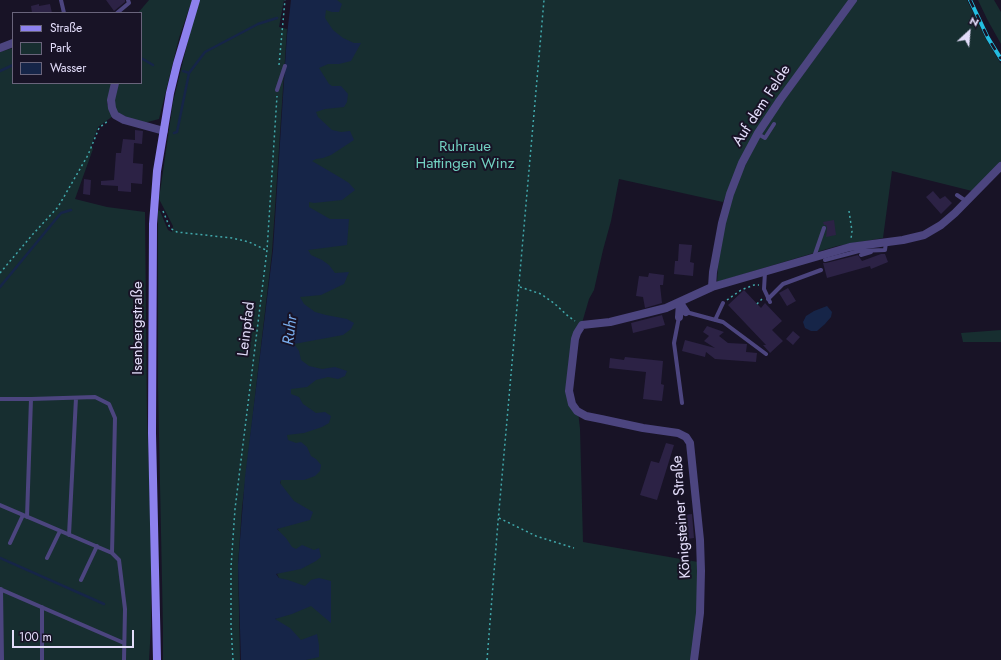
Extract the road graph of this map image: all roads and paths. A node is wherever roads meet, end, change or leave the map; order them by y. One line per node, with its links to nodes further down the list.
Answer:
1 (61, 0): 7 (lane)
2 (128, 0): 8 (lane)
3 (196, 0): 17 (main road, Isenbergstraße)
4 (285, 0): 12 (path)
5 (544, 0): 36 (path)
6 (853, 0): 18 (street, Auf dem Felde)
7 (64, 12)
8 (118, 12)
9 (12, 43): 10 (street)
10 (0, 48)
11 (285, 66): 14 (lane)
12 (279, 69)
13 (115, 84): 15 (street)
14 (277, 90): 27 (path, Leinpfad)
15 (115, 115): 17 (street); 34 (path)
16 (774, 124): 18 (lane)
17 (164, 131): 22 (main road, Isenbergstraße)
18 (758, 133): 37 (street, Auf dem Felde)
19 (1001, 166): 21 (street, Königsteiner Straße)
20 (957, 195): 21 (lane)
21 (966, 201): 25 (street, Königsteiner Straße)
22 (154, 206): 27 (path); 66 (main road, Isenbergstraße)
23 (849, 211): 26 (path)
24 (824, 228): 30 (lane)
25 (886, 242): 26 (street, Königsteiner Straße); 28 (lane)
26 (850, 247): 30 (street, Königsteiner Straße)
27 (266, 250): 67 (path, Leinpfad)
28 (875, 250): 29 (lane); 31 (lane)
29 (861, 255)
30 (814, 258): 33 (street, Königsteiner Straße)
31 (825, 260)
32 (821, 270): 35 (lane)
33 (765, 272): 35 (lane); 37 (street, Königsteiner Straße)
34 (0, 273)
35 (765, 285): 39 (path)
36 (520, 287): 43 (path); 51 (path)
37 (712, 287): 38 (street, Königsteiner Straße)
38 (680, 302): 40 (street); 41 (street); 69 (street, Königsteiner Straße)
39 (723, 303): 42 (lane)
40 (686, 312): 42 (lane)
41 (679, 317): 48 (lane)
42 (715, 320): 44 (lane)
43 (579, 324)
44 (766, 354)
45 (76, 398): 47 (lane); 53 (lane); 57 (lane)
46 (0, 399): 47 (lane)
47 (31, 399): 50 (lane)
48 (682, 403)
49 (0, 505): 50 (lane)
50 (25, 516): 52 (lane); 54 (lane)
51 (499, 518): 56 (path); 68 (path)
52 (60, 531): 53 (lane); 58 (lane)
53 (69, 535): 55 (lane)
54 (10, 543)
55 (97, 546): 57 (lane); 59 (lane)
56 (574, 548)
57 (112, 552): 62 (lane)
58 (47, 558)
59 (81, 580)
60 (1, 589): 61 (lane); 63 (lane)
61 (42, 607): 62 (lane); 64 (lane)
62 (124, 643): 65 (lane)
63 (2, 660)
64 (42, 660)
65 (124, 660)
66 (157, 660)
67 (232, 660)
68 (487, 660)
69 (694, 660)

